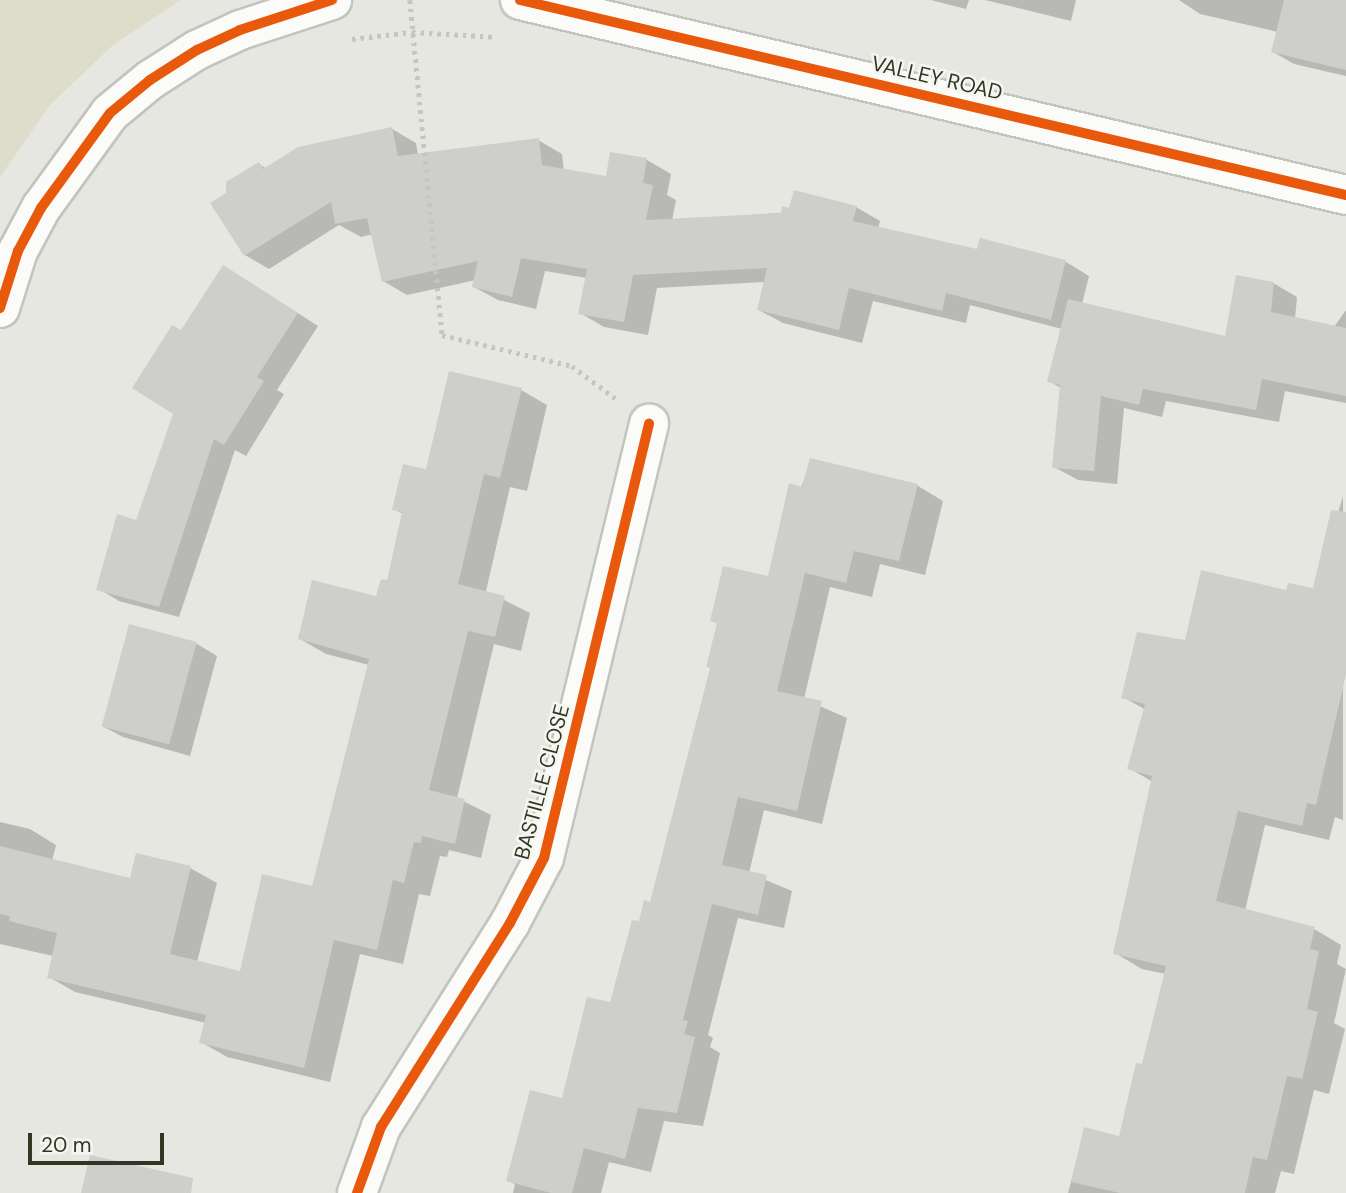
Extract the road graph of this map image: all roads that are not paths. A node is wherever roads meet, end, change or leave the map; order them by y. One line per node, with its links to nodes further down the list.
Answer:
1 (332, 0): 4 (street)
2 (520, 0): 3 (street, VALLEY ROAD)
3 (1346, 195)
4 (0, 308)
5 (649, 424): 6 (street, BASTILLE CLOSE)
6 (357, 1193)

